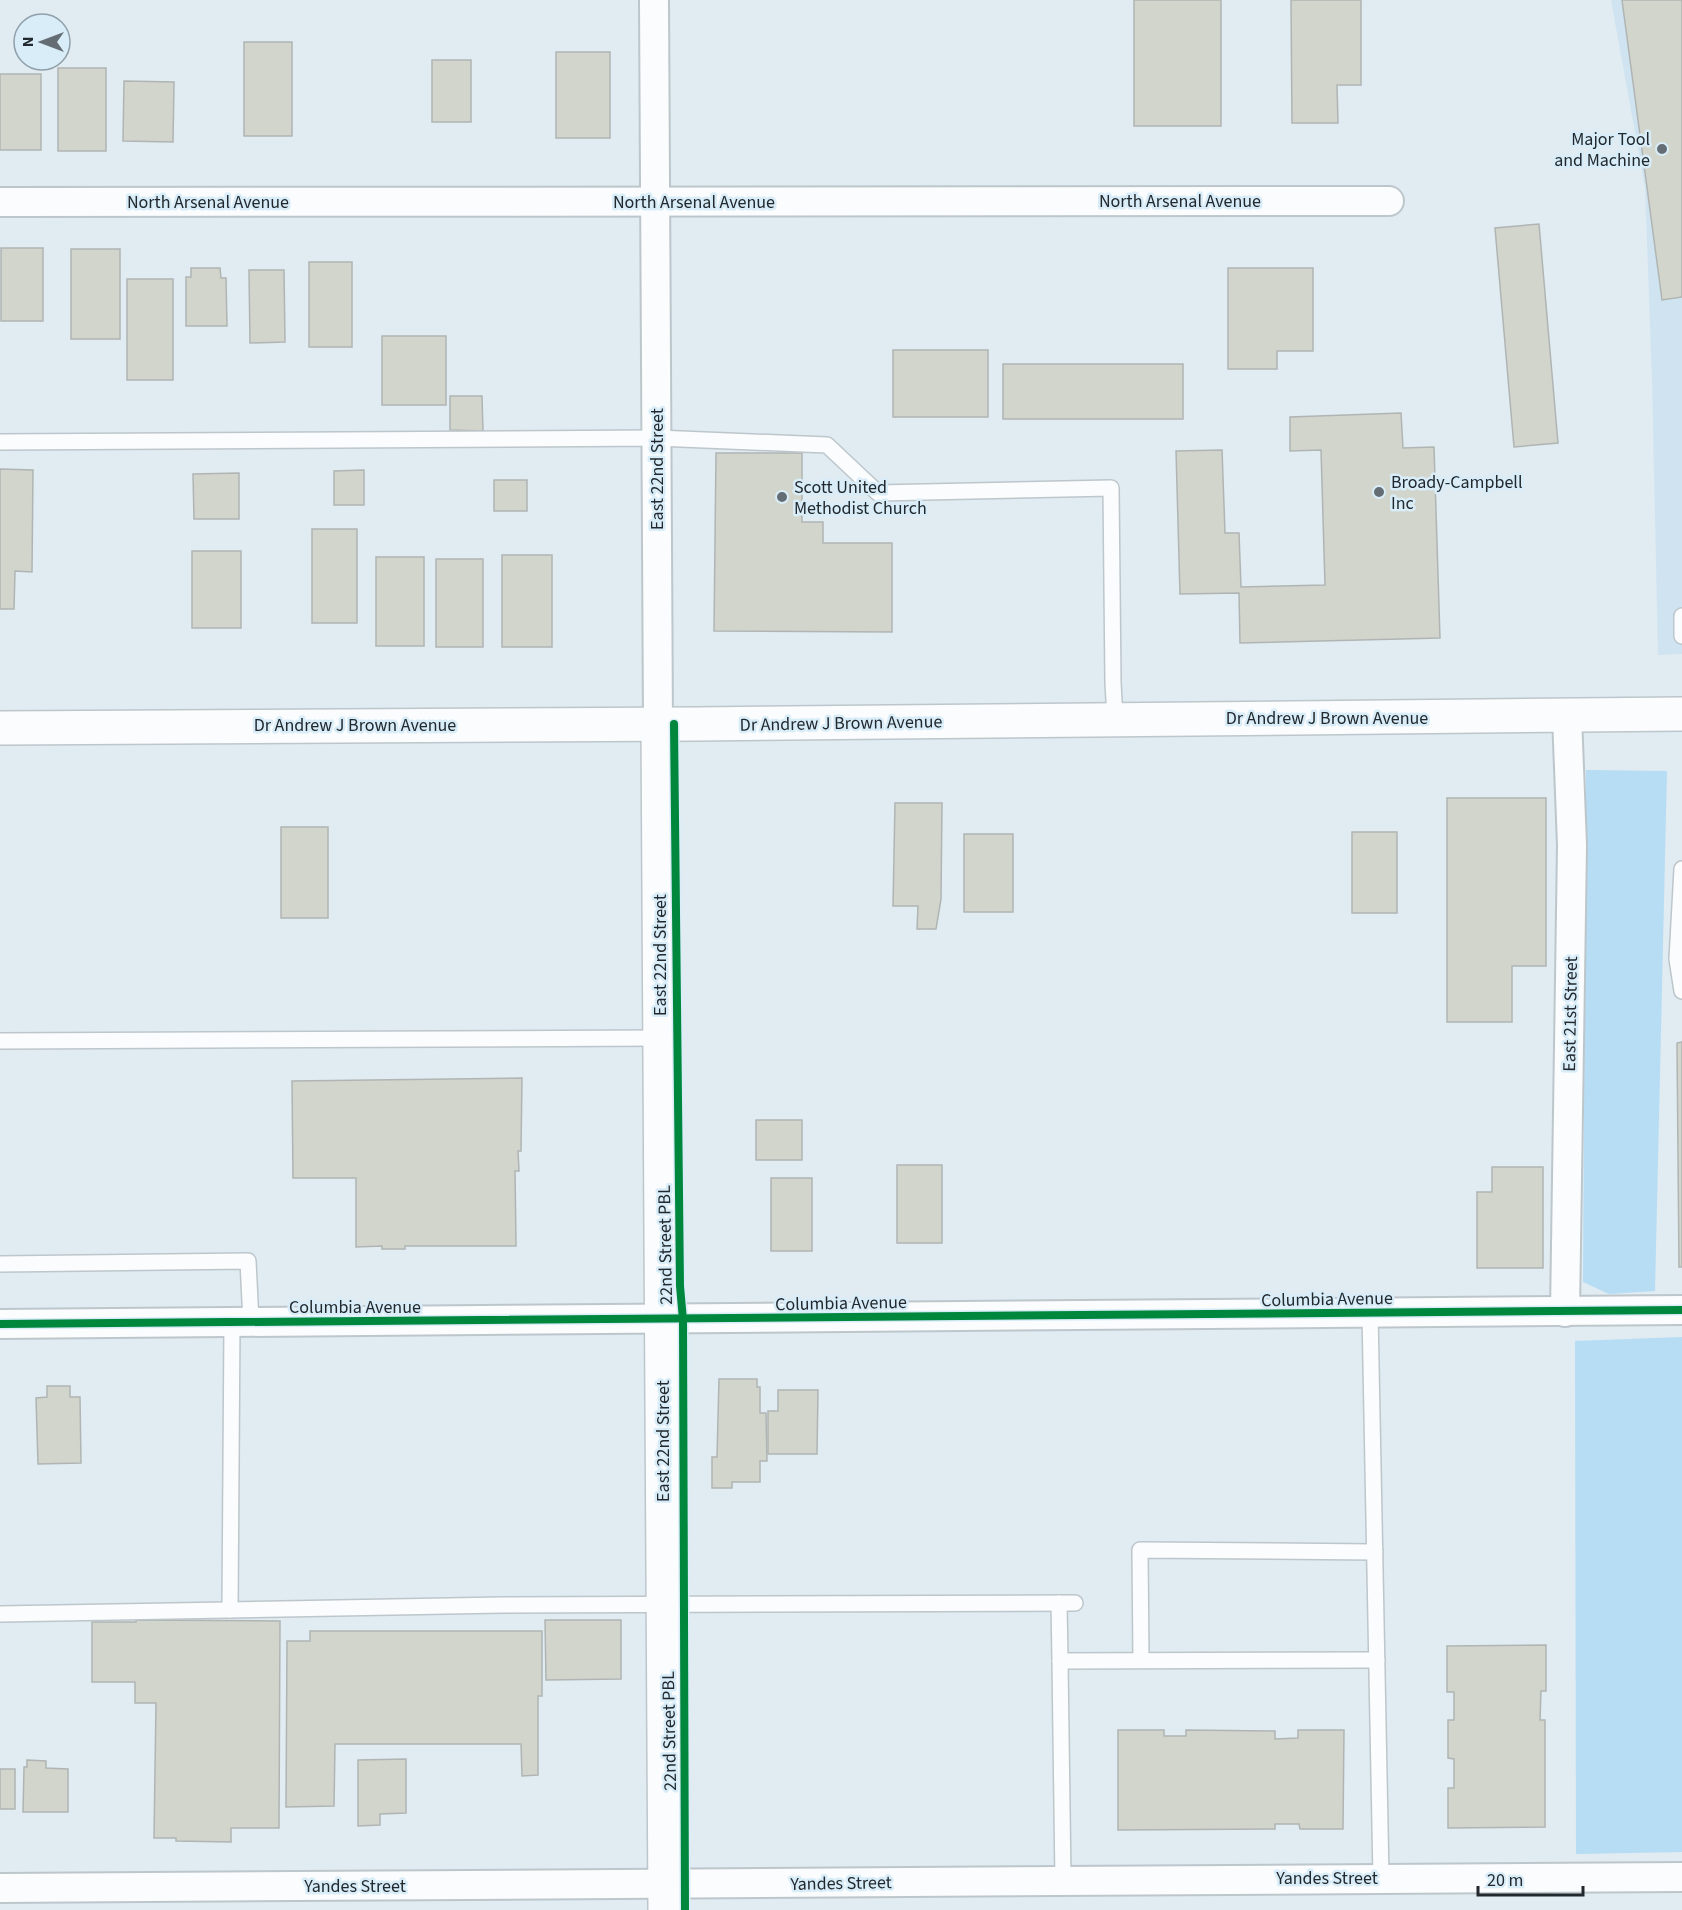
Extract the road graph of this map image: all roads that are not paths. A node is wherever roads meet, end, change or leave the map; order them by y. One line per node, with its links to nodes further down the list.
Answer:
1 (654, 0): 4 (street, East 22nd Street)
2 (1389, 201): 4 (street, North Arsenal Avenue)
3 (0, 202): 4 (street, North Arsenal Avenue)
4 (655, 202): 5 (street, East 22nd Street)
5 (657, 438): 6 (lane); 11 (lane); 12 (street, East 22nd Street)
6 (0, 442)
7 (1682, 616): 8 (lane)
8 (1682, 636)
9 (1682, 714): 10 (main road, Dr Andrew J Brown Avenue)
10 (1566, 716): 11 (main road, Dr Andrew J Brown Avenue); 19 (street, East 21st Street)
11 (1115, 720): 12 (main road, Dr Andrew J Brown Avenue)
12 (658, 724): 13 (main road, Dr Andrew J Brown Avenue); 16 (main road, East 22nd Street)
13 (0, 728)
14 (1682, 869): 15 (lane)
15 (1682, 991)
16 (661, 1038): 17 (lane); 22 (main road, East 22nd Street)
17 (0, 1041)
18 (0, 1264): 23 (lane)
19 (1565, 1311): 20 (street, Columbia Avenue); 21 (street, Columbia Avenue)
20 (1682, 1311)
21 (1370, 1313): 22 (street, Columbia Avenue); 25 (lane)
22 (663, 1320): 23 (street, Columbia Avenue); 28 (main road, East 22nd Street)
23 (242, 1322): 24 (street, Columbia Avenue); 29 (lane)
24 (0, 1324)
25 (1375, 1552): 31 (lane); 32 (lane)
26 (1059, 1603): 27 (lane); 28 (lane); 33 (lane)
27 (1075, 1603)
28 (665, 1605): 29 (lane); 38 (main road, East 22nd Street)
29 (230, 1610): 30 (lane)
30 (0, 1614)
31 (1141, 1660): 32 (lane); 33 (lane)
32 (1377, 1660): 35 (lane)
33 (1060, 1661): 36 (lane)
34 (1682, 1876): 35 (street, Yandes Street)
35 (1381, 1878): 36 (street, Yandes Street)
36 (1063, 1881): 38 (street, Yandes Street)
37 (0, 1888): 38 (street, Yandes Street)
38 (665, 1897)

